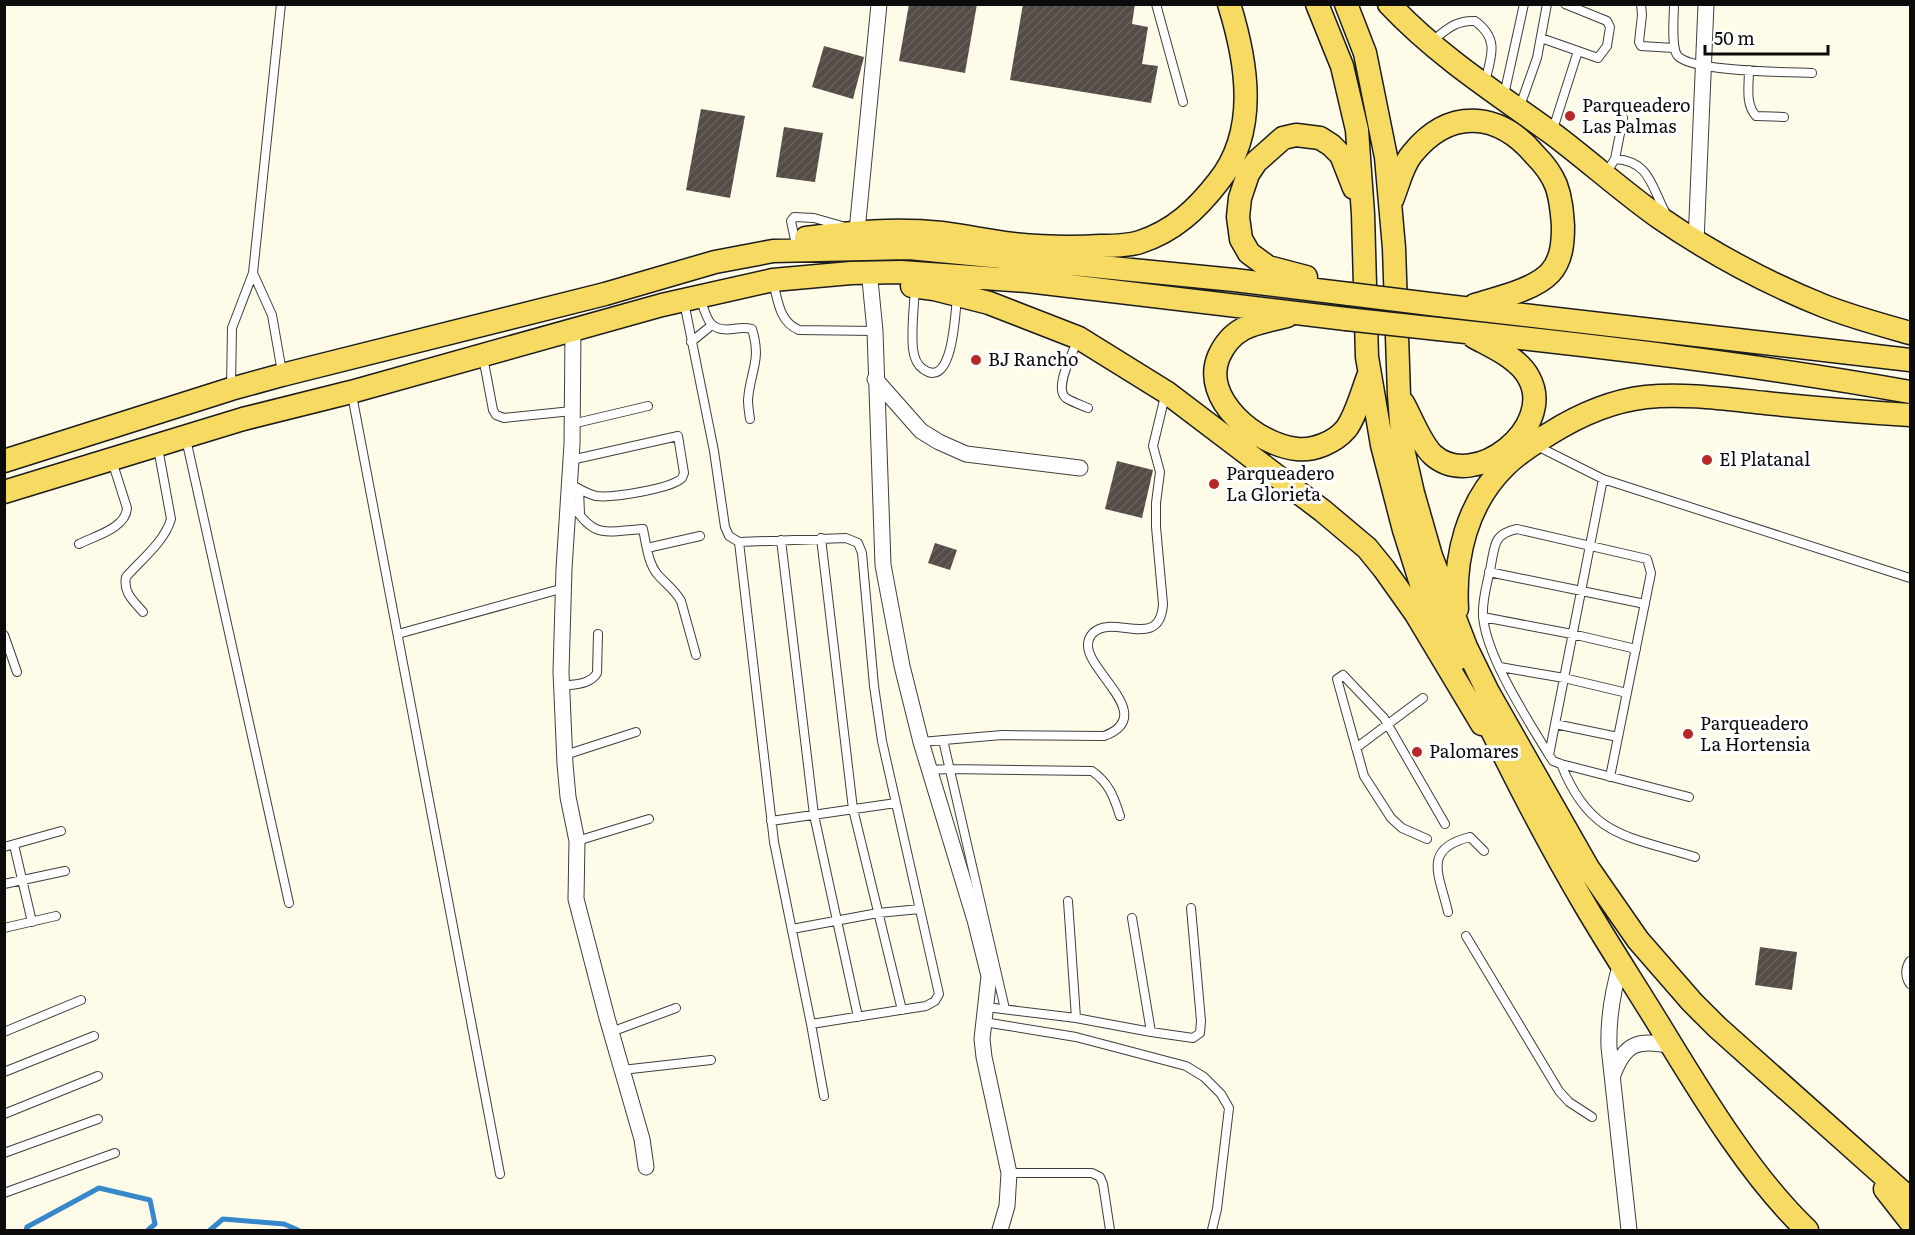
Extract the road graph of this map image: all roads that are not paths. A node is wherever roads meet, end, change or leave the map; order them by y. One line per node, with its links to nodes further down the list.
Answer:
1 (281, 4): 33 (lane)
2 (879, 4): 30 (street)
3 (1156, 4): 22 (lane)
4 (1229, 4): 30 (main road)
5 (1317, 4): 29 (main road)
6 (1346, 4): 28 (main road)
7 (1389, 4): 15 (main road)
8 (1524, 4): 23 (lane)
9 (1547, 4): 14 (lane)
10 (1565, 4): 17 (lane)
11 (1641, 4): 16 (lane)
12 (1674, 4): 16 (lane)
13 (1706, 4): 18 (street)
14 (1541, 38): 17 (lane); 23 (lane)
15 (1430, 43): 21 (main road); 21 (lane)
16 (1674, 48): 18 (lane)
17 (1578, 51): 26 (lane)
18 (1703, 67): 19 (lane); 31 (street)
19 (1749, 70): 20 (lane); 24 (lane)
20 (1812, 73)
21 (1484, 86): 23 (main road)
22 (1183, 102)
23 (1511, 105): 26 (main road)
24 (1784, 117)
25 (1623, 118): 27 (lane)
26 (1552, 133): 27 (main road)
27 (1610, 166): 31 (main road)
28 (1390, 205): 40 (main road); 58 (main road)
29 (1363, 214): 37 (main road); 51 (main road)
30 (857, 231): 32 (main road)
31 (1696, 242): 46 (main road)
32 (773, 251): 37 (main road); 52 (main road)
33 (253, 273): 52 (lane); 54 (lane)
34 (861, 277): 35 (main road); 36 (main road); 41 (main road); 44 (street)
35 (773, 280): 39 (main road); 44 (lane)
36 (915, 286): 38 (main road); 38 (lane)
37 (1349, 294): 40 (main road, bridge)
38 (957, 295): 47 (main road)
39 (692, 298): 42 (lane); 43 (main road); 48 (lane)
40 (1467, 308): 50 (main road)
41 (1298, 313): 45 (main road, bridge); 51 (main road)
42 (712, 325): 48 (lane); 63 (lane)
43 (573, 330): 49 (main road); 62 (street)
44 (875, 331): 53 (street)
45 (1465, 332): 57 (main road); 58 (main road)
46 (1911, 333)
47 (1078, 338): 56 (main road); 60 (lane)
48 (691, 342): 78 (lane)
49 (483, 356): 55 (main road); 62 (lane)
50 (1911, 360)
51 (1370, 372): 113 (main road)
52 (282, 375): 54 (main road)
53 (875, 379): 70 (street); 107 (street)
54 (231, 389): 68 (main road)
55 (351, 392): 64 (main road); 91 (lane)
56 (1166, 392): 106 (lane); 113 (main road)
57 (1911, 392)
58 (1399, 395): 89 (main road)
59 (648, 406): 62 (lane)
60 (1088, 408)
61 (1911, 415): 65 (main road)
62 (572, 418): 69 (street)
63 (750, 419)
64 (186, 436): 66 (main road); 135 (lane)
65 (1533, 444): 71 (lane); 89 (main road)
66 (157, 445): 67 (main road); 87 (lane)
67 (112, 459): 73 (main road); 79 (lane)
68 (4, 460)
69 (571, 460): 72 (street); 72 (lane)
70 (1080, 468)
71 (1603, 478): 80 (lane); 83 (lane)
72 (573, 491): 74 (lane); 74 (lane); 84 (street)
73 (4, 492)
74 (580, 516): 81 (lane)
75 (700, 536): 81 (lane)
76 (821, 538): 77 (lane); 117 (lane); 118 (lane)
77 (781, 540): 78 (lane); 119 (lane)
78 (739, 542): 122 (lane)
79 (79, 544)
80 (1590, 545): 82 (lane); 85 (lane); 86 (lane)
81 (647, 548): 95 (lane)
82 (1490, 572): 85 (lane); 88 (lane)
83 (1911, 578)
84 (564, 588): 91 (lane); 99 (street)
85 (1581, 592): 86 (lane); 93 (lane)
86 (1645, 604): 94 (lane)
87 (143, 612)
88 (1483, 617): 93 (lane); 96 (lane)
89 (1460, 628): 173 (main road)
90 (4, 634): 97 (lane)
91 (398, 634): 178 (lane)
92 (598, 634): 99 (lane)
93 (1572, 634): 94 (lane); 98 (lane)
94 (1636, 649): 100 (lane)
95 (696, 655)
96 (1500, 667): 98 (lane); 110 (lane)
97 (17, 672)
98 (1564, 678): 100 (lane); 103 (lane)
99 (562, 686): 109 (street)
100 (1627, 693): 105 (lane)
101 (1423, 698): 102 (lane)
102 (1388, 724): 108 (lane); 108 (lane); 123 (lane)
103 (1555, 724): 105 (lane); 110 (lane)
104 (636, 732): 109 (lane)
105 (1618, 737): 115 (lane)
106 (943, 740): 107 (lane); 112 (lane)
107 (921, 742): 114 (street)
108 (1356, 748): 125 (lane)
109 (565, 755): 126 (street)
110 (1549, 756): 111 (lane)
111 (1560, 764): 115 (lane); 130 (lane)
112 (949, 769): 114 (lane); 120 (lane); 153 (lane)
113 (1510, 769): 148 (main road)
114 (930, 770): 151 (street)
115 (1610, 777): 116 (lane)
116 (1689, 797)
117 (897, 803): 118 (lane); 137 (lane)
118 (853, 809): 119 (lane); 139 (lane)
119 (814, 815): 122 (lane); 142 (lane)
120 (1120, 816)
121 (649, 819): 126 (lane)
122 (771, 821): 145 (lane)
123 (1445, 824)
124 (61, 831): 127 (lane)
125 (1427, 839)
126 (577, 840): 160 (street)
127 (14, 845): 128 (lane); 132 (lane)
128 (4, 847)
129 (1484, 851): 138 (lane)
130 (1695, 856)
131 (65, 871): 132 (lane)
132 (22, 880): 133 (lane); 143 (lane)
133 (4, 884)
134 (1068, 901): 156 (lane)
135 (289, 903)
136 (1191, 908): 161 (lane)
137 (920, 909): 139 (lane); 154 (lane)
138 (1448, 912)
139 (879, 913): 142 (lane); 154 (lane)
140 (56, 916): 143 (lane)
141 (1132, 918): 161 (lane)
142 (837, 920): 145 (lane); 155 (lane)
143 (32, 922): 144 (lane)
144 (4, 928)
145 (792, 928): 158 (lane)
146 (1466, 936): 171 (lane)
147 (1911, 961): 149 (lane)
148 (1621, 963): 163 (main road); 168 (street)
149 (1911, 984)
150 (81, 1000): 159 (lane)
151 (986, 1007): 153 (lane); 157 (street)
152 (676, 1008): 160 (lane)
153 (1005, 1009): 156 (lane)
154 (902, 1010): 155 (lane)
155 (858, 1017): 158 (lane)
156 (1076, 1017): 161 (lane)
157 (984, 1023): 177 (street); 184 (lane)
158 (811, 1024): 169 (lane)
159 (4, 1032)
160 (611, 1032): 165 (street)
161 (1151, 1032)
162 (94, 1036): 166 (lane)
163 (1672, 1046): 168 (street); 186 (main road)
164 (711, 1060): 165 (lane)
165 (622, 1070): 176 (street)
166 (4, 1072)
167 (98, 1076): 170 (lane)
168 (1612, 1078): 185 (street)
169 (824, 1096)
170 (4, 1114)
171 (1592, 1117)
172 (98, 1119): 174 (lane)
173 (1857, 1151): 180 (main road); 181 (main road)
174 (4, 1153)
175 (115, 1153): 179 (lane)
176 (646, 1167)
177 (1009, 1173): 182 (street); 183 (lane)
178 (500, 1174)
179 (4, 1192)
180 (1911, 1199)
181 (1911, 1221)
182 (999, 1230)
183 (1110, 1230)
184 (1212, 1230)
185 (1629, 1230)
186 (1807, 1230)

